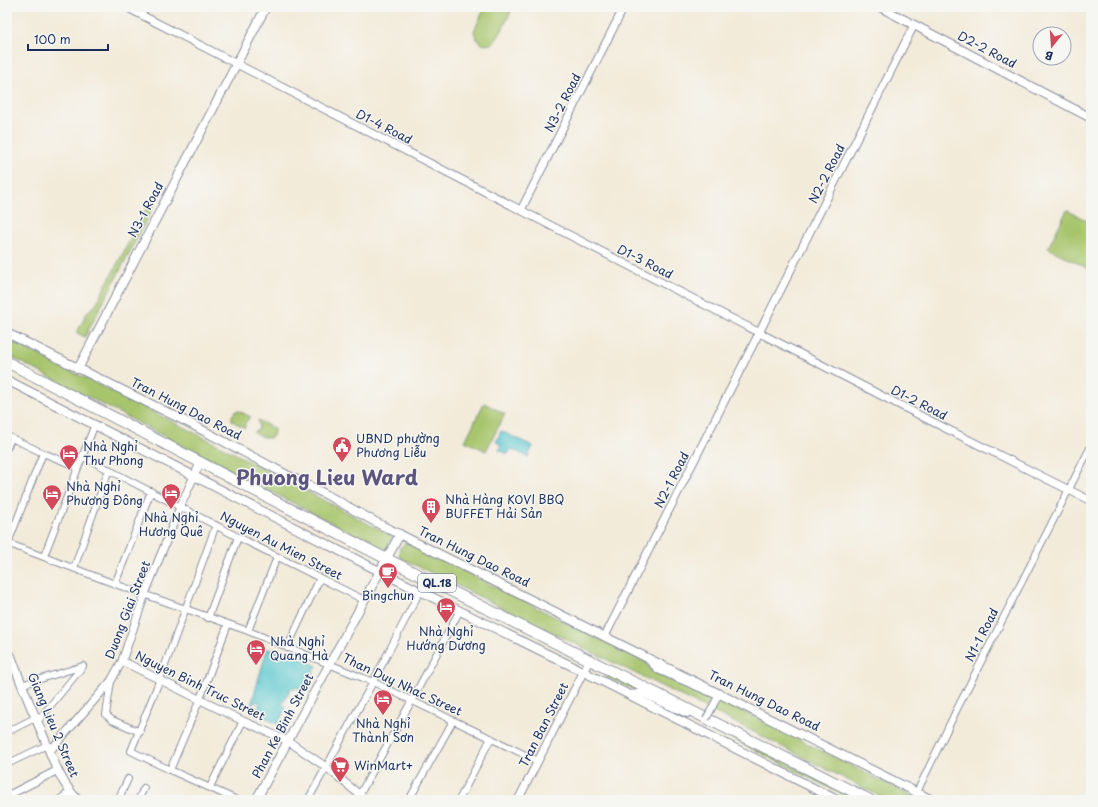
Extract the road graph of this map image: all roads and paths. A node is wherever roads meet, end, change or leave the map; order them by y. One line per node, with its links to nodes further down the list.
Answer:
1 (126, 7): 6 (street, D1-4 Road)
2 (266, 7): 6 (main road, N3-1 Road)
3 (624, 7): 8 (street, N3-2 Road)
4 (880, 7): 5 (main road, D2-2 Road)
5 (914, 25): 7 (main road, D2-2 Road); 10 (street, N2-2 Road)
6 (236, 64): 8 (street, D1-4 Road); 12 (main road, N3-1 Road)
7 (1091, 118)
8 (521, 210): 10 (street, D1-3 Road)
9 (7, 333): 12 (main road, Tran Hung Dao Road)
10 (759, 333): 24 (street, D1-2 Road); 47 (street, N2-1 Road)
11 (7, 362): 20 (highway, QL.18)
12 (78, 369): 29 (main road, Tran Hung Dao Road)
13 (7, 380): 14 (main road)
14 (95, 424): 19 (street); 23 (main road)
15 (9, 437): 17 (street); 18 (street)
16 (1091, 446): 24 (street, N1-1 Road)
17 (7, 448)
18 (43, 453): 21 (street); 31 (street)
19 (82, 456): 21 (street); 22 (street, Nguyen Au Mien Street)
20 (201, 461): 23 (street, Duong Giai Street); 34 (highway, QL.18)
21 (78, 468): 32 (street)
22 (109, 469): 25 (street, Nguyen Au Mien Street); 35 (street)
23 (193, 476): 27 (street, Duong Giai Street); 36 (main road)
24 (1069, 489): 26 (street, D1-2 Road); 79 (street, N1-1 Road)
25 (151, 491): 27 (street, Nguyen Au Mien Street); 38 (street)
26 (1091, 501)
27 (180, 507): 28 (street, Nguyen Au Mien Street); 40 (street, Duong Giai Street)
28 (216, 525): 30 (street, Nguyen Au Mien Street); 42 (street)
29 (400, 534): 34 (main road, Phan Ke Binh Street); 47 (main road, Tran Hung Dao Road)
30 (238, 537): 33 (street, Nguyen Au Mien Street); 44 (street)
31 (8, 543): 32 (street, Than Duy Nhac Street)
32 (44, 556): 35 (street, Than Duy Nhac Street)
33 (277, 557): 37 (street, Nguyen Au Mien Street); 46 (street)
34 (387, 558): 36 (main road, Phan Ke Binh Street); 51 (highway, QL.18)
35 (74, 568): 38 (street, Than Duy Nhac Street)
36 (379, 571): 39 (main road); 41 (main road, Phan Ke Binh Street)
37 (320, 578): 41 (street, Nguyen Au Mien Street); 48 (street)
38 (115, 584): 40 (street, Than Duy Nhac Street)
39 (420, 591): 43 (main road); 57 (street)
40 (145, 594): 42 (street, Than Duy Nhac Street); 52 (street, Duong Giai Street)
41 (364, 600): 53 (main road, Phan Ke Binh Street)
42 (186, 609): 44 (street, Than Duy Nhac Street); 55 (street)
43 (460, 610): 54 (main road); 61 (street)
44 (208, 618): 45 (street, Than Duy Nhac Street)
45 (228, 624): 46 (street, Than Duy Nhac Street); 60 (street)
46 (248, 631): 48 (street, Than Duy Nhac Street)
47 (605, 636): 50 (main road, Tran Hung Dao Road)
48 (287, 648): 53 (street, Than Duy Nhac Street)
49 (11, 656): 58 (main road, Giang Lieu 2 Street)
50 (646, 657): 59 (street, bridge); 79 (main road, Tran Hung Dao Road)
51 (590, 659): 54 (street, Tran Ban Street); 94 (highway, QL.18)
52 (122, 660): 55 (street, Nguyen Binh Truc Street); 56 (street, Duong Giai Street)
53 (330, 664): 57 (street, Than Duy Nhac Street); 68 (main road, Phan Ke Binh Street)
54 (584, 672): 59 (main road); 70 (street, Tran Ban Street)
55 (160, 679): 60 (street, Nguyen Binh Truc Street); 66 (street)
56 (111, 681): 66 (street); 69 (street, Duong Giai Street)
57 (374, 682): 61 (street, Than Duy Nhac Street); 72 (street)
58 (21, 685): 62 (main road, Giang Lieu 2 Street); 62 (street)
59 (626, 694): 93 (main road)
60 (200, 699): 63 (street, Nguyen Binh Truc Street); 74 (street)
61 (412, 700): 64 (street, Than Duy Nhac Street); 80 (street)
62 (36, 720): 65 (street); 69 (main road, Giang Lieu 2 Street)
63 (243, 721): 68 (street, Nguyen Binh Truc Street); 76 (street)
64 (453, 721): 67 (street, Than Duy Nhac Street); 90 (street)
65 (7, 732)
66 (140, 732): 74 (street)
67 (491, 738): 70 (street, Than Duy Nhac Street); 91 (street)
68 (288, 741): 72 (street, Nguyen Binh Truc Street); 87 (main road, Phan Ke Binh Street)
69 (48, 748): 71 (street); 73 (main road, Giang Lieu 2 Street)
70 (538, 761): 92 (street, Tran Ban Street)
71 (7, 764)
72 (326, 767): 80 (street, Nguyen Binh Truc Street); 88 (street)
73 (58, 770): 78 (main road, Giang Lieu 2 Street); 81 (street)
74 (170, 770): 76 (street)
75 (128, 779): 84 (street)
76 (210, 787): 86 (street)
77 (144, 788): 85 (street)
78 (70, 792): 82 (street); 83 (main road, Giang Lieu 2 Street)
79 (917, 792): 95 (main road, Tran Hung Dao Road)
80 (360, 794): 89 (street, Nguyen Binh Truc Street)
81 (7, 796)
82 (59, 800)
83 (78, 800)
84 (118, 800)
85 (138, 800)
86 (237, 800)
87 (256, 800)
88 (308, 800)
89 (366, 800)
90 (409, 800)
91 (459, 800)
92 (518, 800)
93 (837, 800)
94 (870, 800)
95 (932, 800)

